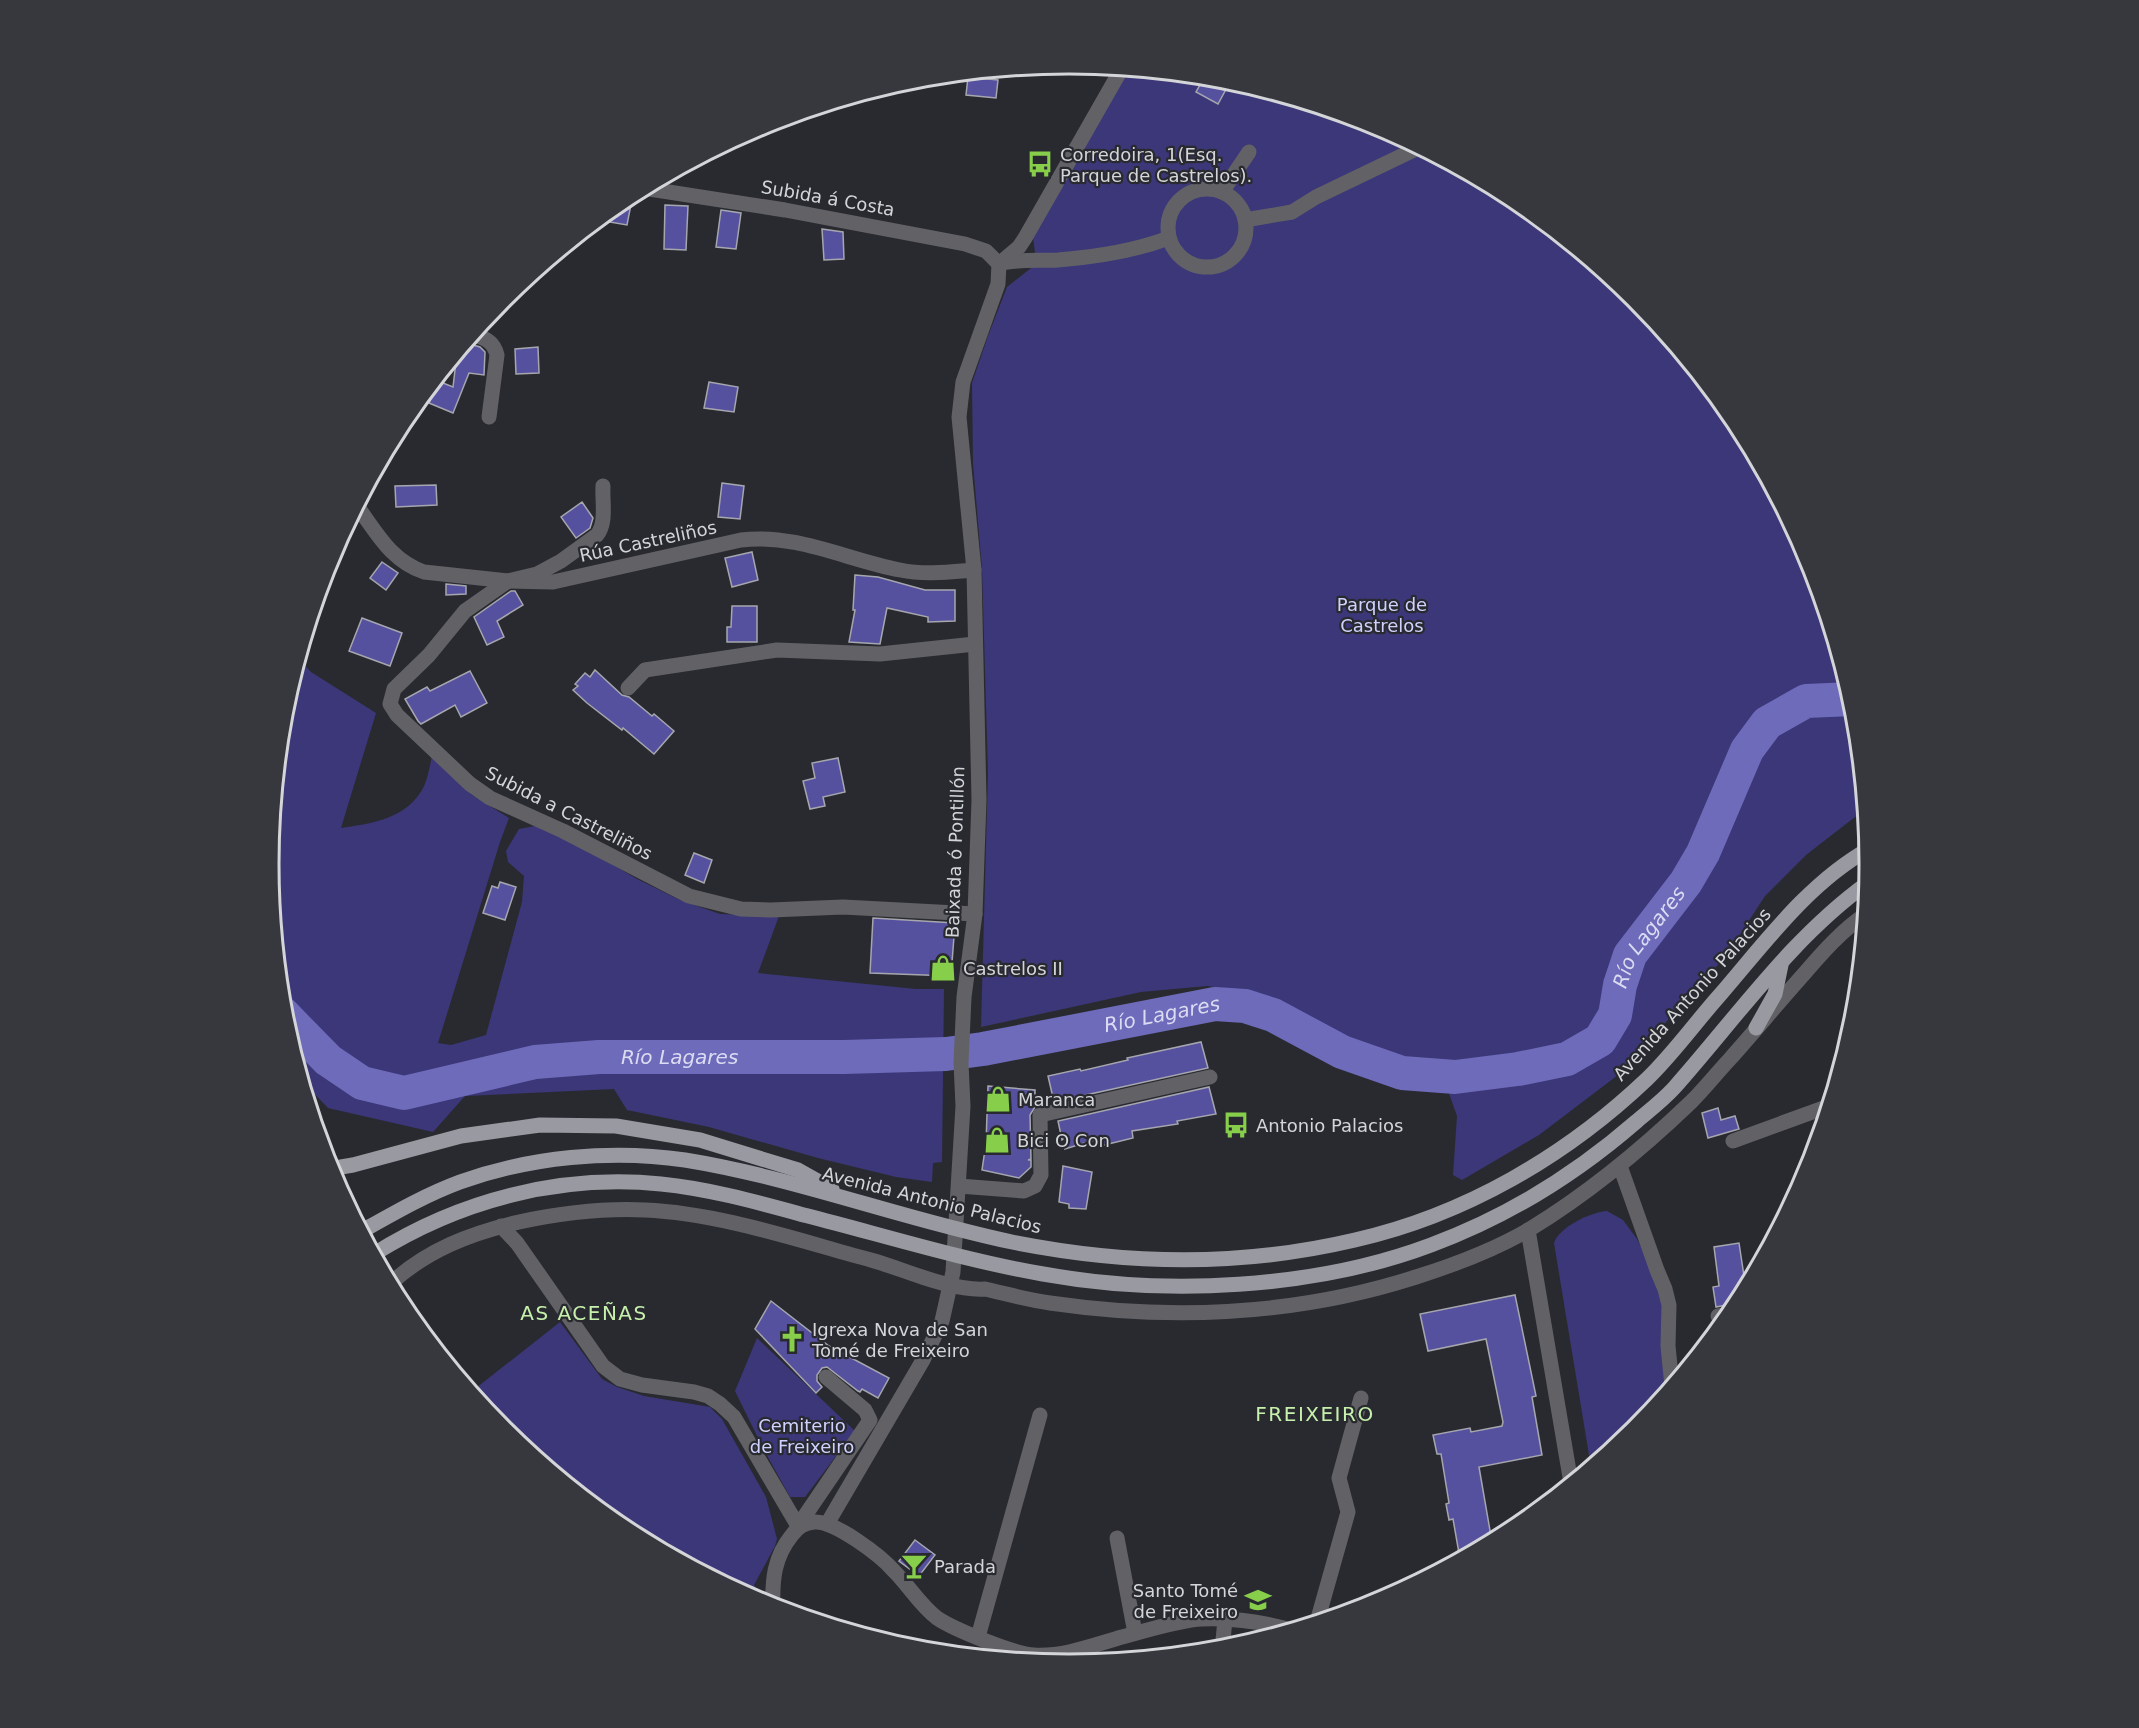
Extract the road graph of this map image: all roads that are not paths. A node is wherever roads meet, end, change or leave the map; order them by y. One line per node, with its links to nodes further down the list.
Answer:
1 (1118, 75): 8 (street)
2 (1411, 151): 6 (street)
3 (1249, 152): 5 (street)
4 (657, 190): 8 (street, Subida á Costa)
5 (1222, 192): 6 (street); 7 (street)
6 (1245, 220): 7 (street)
7 (1169, 238): 8 (street)
8 (999, 264): 13 (street, Baixada ó Pontillón)
9 (480, 337): 10 (street)
10 (489, 417)
11 (603, 486): 14 (street, Subida a Castreliños)
12 (361, 513): 14 (street, Rúa Castreliños)
13 (974, 570): 14 (street, Rúa Castreliños); 15 (street, Baixada ó Pontillón)
14 (508, 581): 19 (street, Subida a Castreliños)
15 (975, 644): 16 (street); 19 (street, Baixada ó Pontillón)
16 (628, 688)
17 (1860, 855): 29 (main road, Avenida Antonio Palacios)
18 (1859, 889): 21 (main road)
19 (975, 914): 28 (street, Baixada ó Pontillón)
20 (1858, 919): 22 (street)
21 (1782, 962): 22 (main road); 33 (main road)
22 (1756, 1028): 26 (street)
23 (1210, 1077): 28 (street)
24 (1821, 1109): 25 (street)
25 (1733, 1141)
26 (1620, 1166): 32 (street); 36 (street)
27 (339, 1167): 29 (main road)
28 (958, 1193): 35 (street, Baixada ó Pontillón)
29 (856, 1202): 31 (main road, Avenida Antonio Palacios)
30 (501, 1226): 34 (street); 35 (street); 42 (street)
31 (369, 1228)
32 (1528, 1230): 35 (street); 40 (street)
33 (380, 1250)
34 (397, 1278)
35 (952, 1279): 41 (street, Baixada ó Pontillón)
36 (1671, 1376)
37 (826, 1377): 42 (street)
38 (1361, 1398): 45 (street)
39 (1040, 1415): 49 (street)
40 (1570, 1476)
41 (827, 1524): 42 (street); 49 (street)
42 (798, 1526): 44 (street)
43 (1116, 1538): 48 (street)
44 (772, 1596)
45 (1319, 1614)
46 (1225, 1620): 47 (street); 48 (street); 50 (street)
47 (1279, 1627)
48 (1135, 1633): 52 (street)
49 (978, 1637): 51 (street)
50 (1223, 1639)
51 (1021, 1653)
52 (1059, 1654)

